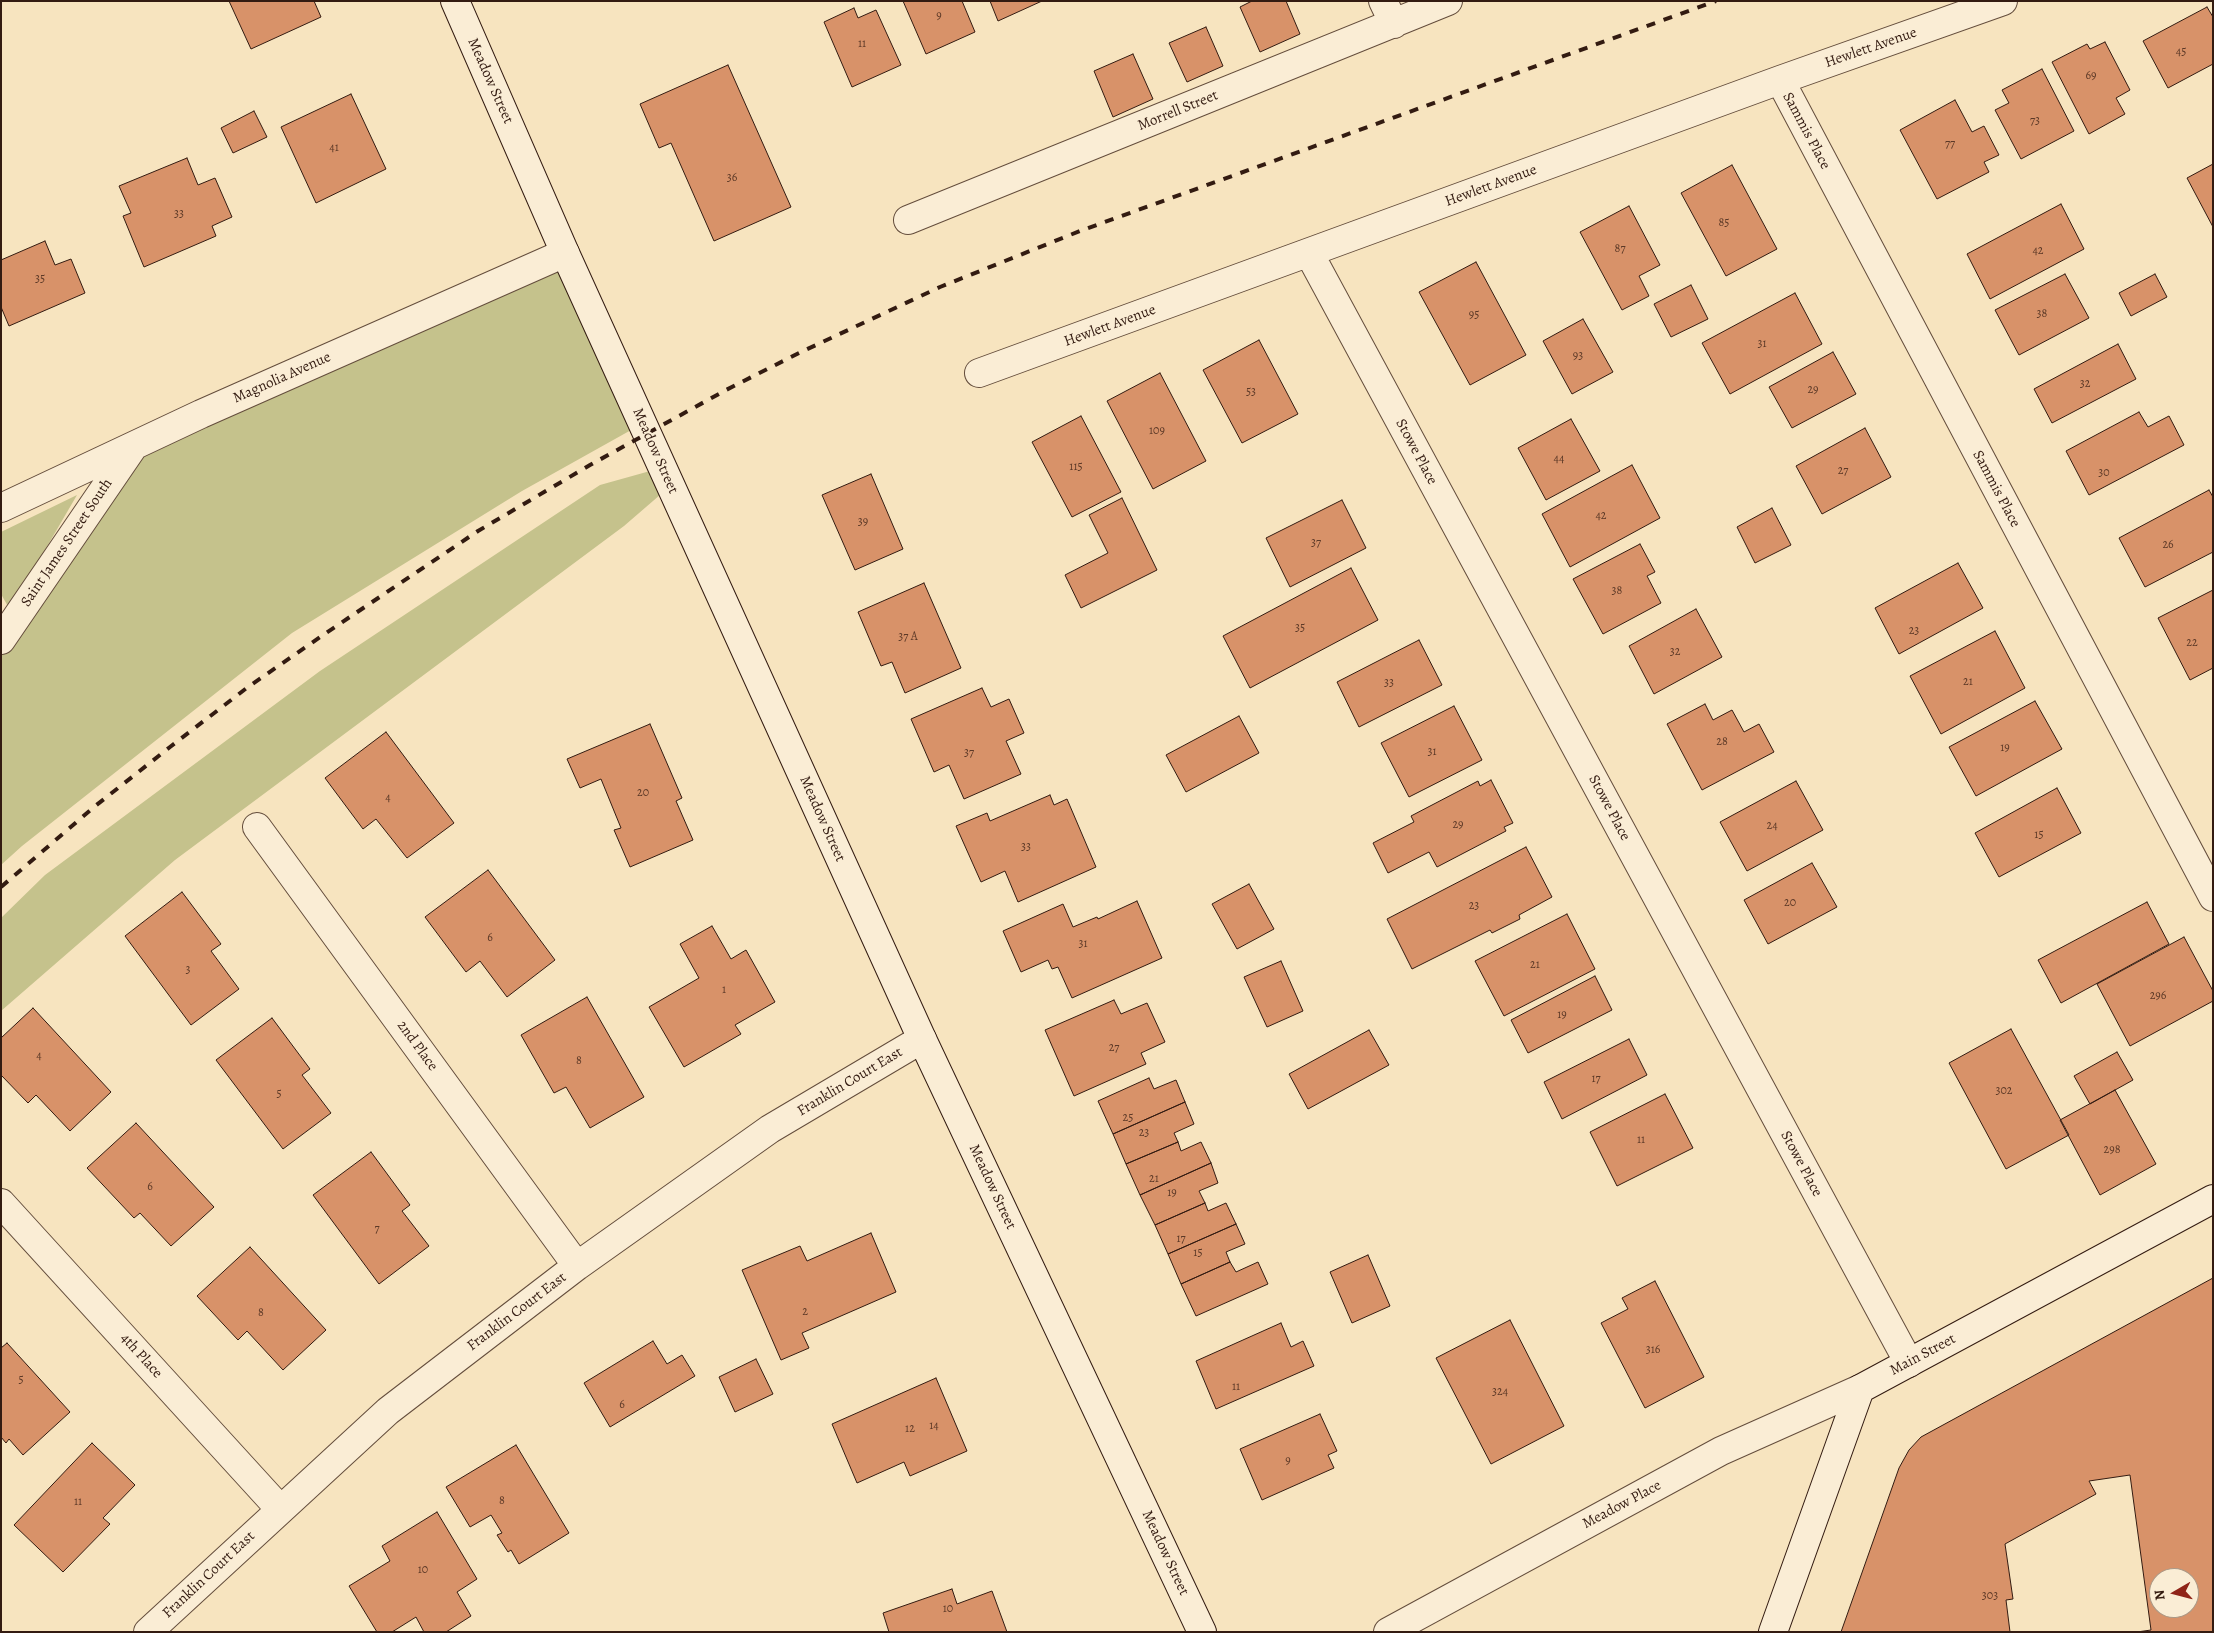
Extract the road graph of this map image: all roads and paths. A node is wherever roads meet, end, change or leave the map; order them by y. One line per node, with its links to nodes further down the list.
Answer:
1 (456, 1): 7 (street, Meadow Street)
2 (1448, 1): 4 (street, Morrell Street)
3 (2003, 1): 5 (street, Hewlett Avenue)
4 (1389, 13): 6 (street, Morrell Street)
5 (1780, 80): 8 (street, Hewlett Avenue); 14 (street, Sammis Place)
6 (908, 220)
7 (565, 253): 10 (street, Magnolia Avenue); 15 (street, Meadow Street)
8 (1309, 253): 9 (street, Hewlett Avenue); 19 (street, Stowe Place)
9 (979, 374)
10 (134, 446): 11 (street, Magnolia Avenue); 12 (street, Saint James Street South)
11 (1, 508)
12 (3, 632)
13 (257, 827): 18 (street, 2nd Place)
14 (2213, 897)
15 (922, 1039): 18 (street, Franklin Court East); 23 (street, Meadow Street)
16 (2213, 1200): 19 (street, Main Street)
17 (1, 1203): 21 (street, 4th Place)
18 (577, 1266): 21 (street, Franklin Court East)
19 (1909, 1363): 20 (street, Main Street)
20 (1860, 1389): 24 (street, Meadow Place); 25 (street)
21 (280, 1509): 22 (street, Franklin Court East)
22 (148, 1632)
23 (1202, 1632)
24 (1388, 1632)
25 (1773, 1632)

